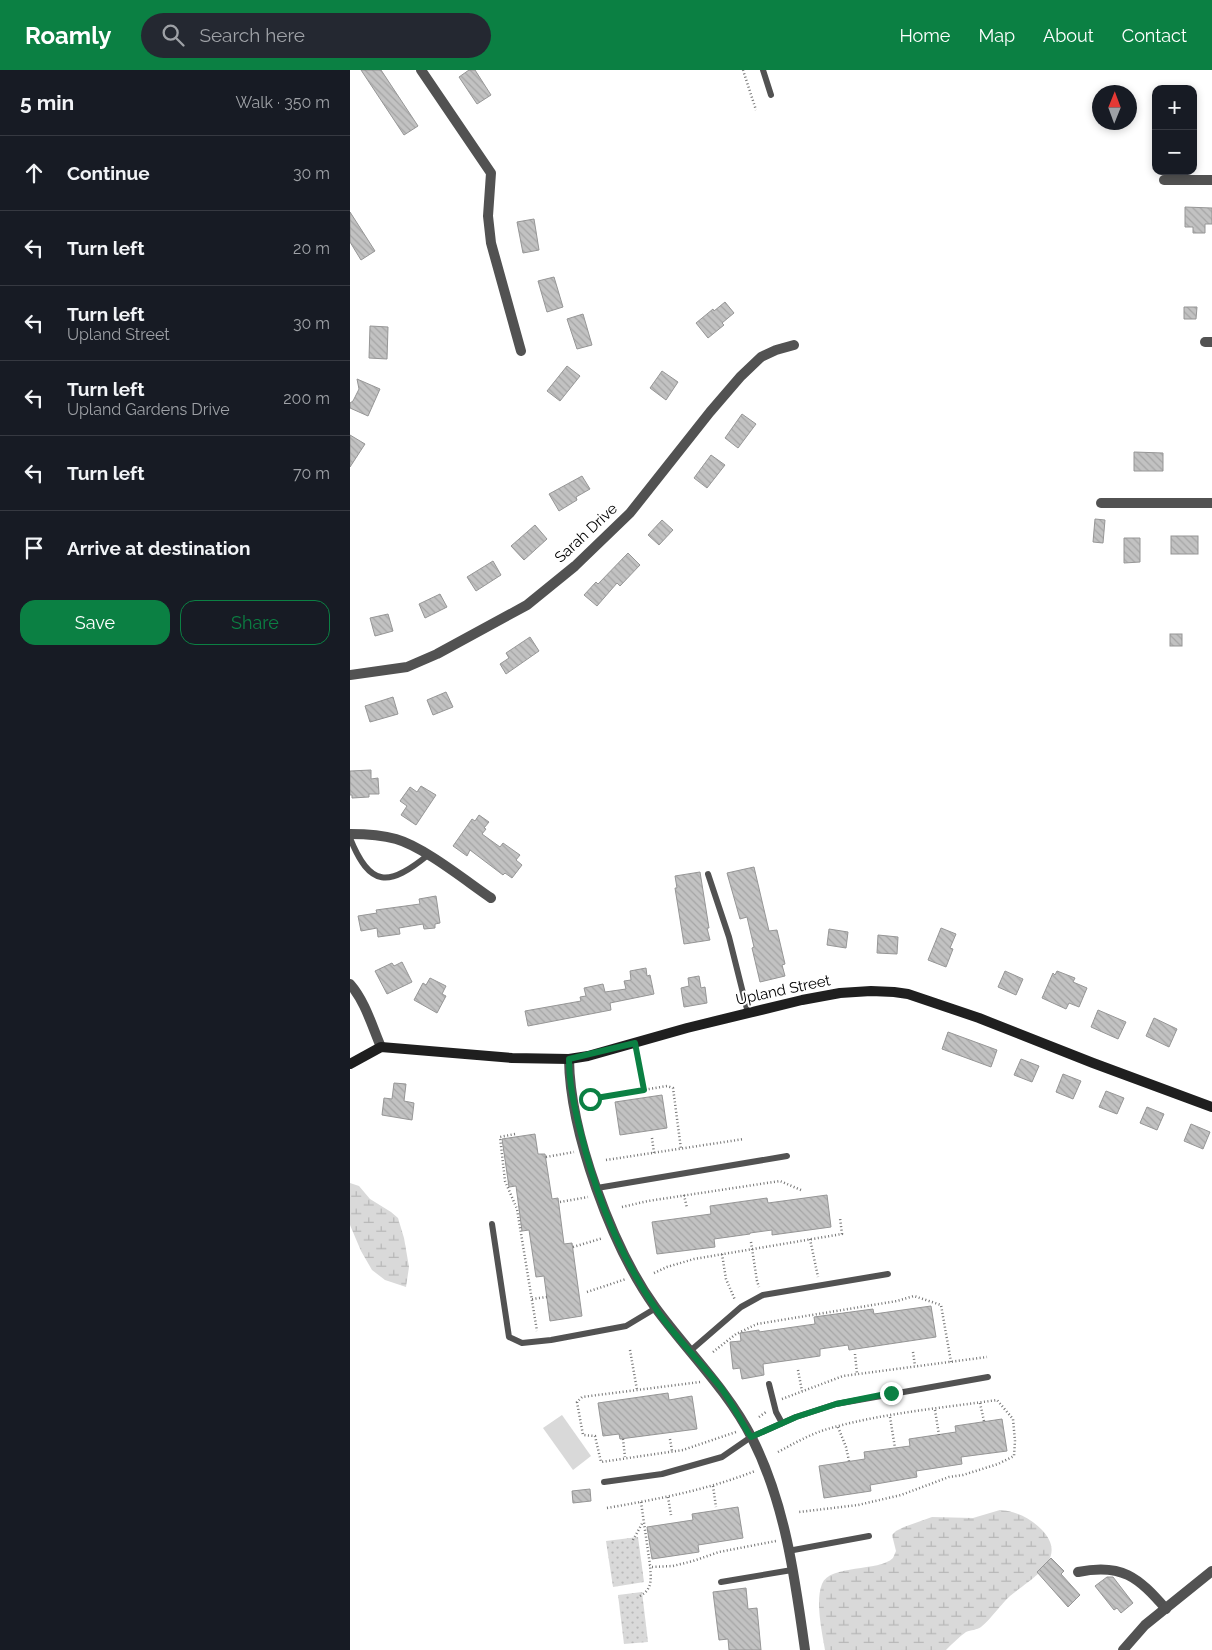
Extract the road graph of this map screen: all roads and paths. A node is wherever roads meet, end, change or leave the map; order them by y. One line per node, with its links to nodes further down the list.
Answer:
1 (421, 70): 9 (street)
2 (743, 70): 5 (path)
3 (763, 70): 4 (lane)
4 (772, 95)
5 (756, 110)
6 (1164, 180): 7 (street)
7 (1212, 180)
8 (794, 345): 12 (street, Sarah Drive)
9 (522, 351)
10 (1100, 503): 11 (street)
11 (1212, 503)
12 (350, 675)
13 (350, 834): 15 (street)
14 (350, 838): 15 (lane)
15 (428, 855): 17 (street)
16 (708, 874): 19 (lane)
17 (491, 898)
18 (350, 984): 21 (street)
19 (748, 1013): 20 (street, Upland Street); 26 (street, Upland Street)
20 (635, 1043): 22 (street, Upland Street); 24 (path)
21 (381, 1047): 22 (street, Upland Street); 23 (street)
22 (569, 1059): 36 (street)
23 (350, 1064)
24 (644, 1090): 25 (path); 30 (path)
25 (590, 1099)
26 (1212, 1107)
27 (514, 1134): 58 (path)
28 (652, 1138): 32 (path)
29 (744, 1139): 30 (path)
30 (681, 1149): 32 (path)
31 (574, 1152): 34 (path)
32 (654, 1153): 35 (path)
33 (787, 1156): 36 (lane)
34 (546, 1157)
35 (606, 1160)
36 (597, 1188): 59 (street)
37 (801, 1190): 38 (path)
38 (684, 1195): 41 (path); 42 (path)
39 (588, 1198): 40 (path)
40 (560, 1202)
41 (622, 1207)
42 (686, 1208)
43 (840, 1218): 46 (path)
44 (492, 1224): 61 (lane)
45 (605, 1237): 48 (path)
46 (810, 1239): 49 (path); 54 (path)
47 (751, 1242): 49 (path)
48 (573, 1247)
49 (752, 1248): 50 (path); 56 (path)
50 (722, 1254): 51 (path); 60 (path)
51 (654, 1273)
52 (888, 1274): 54 (lane)
53 (626, 1279): 55 (path)
54 (820, 1286): 56 (lane)
55 (587, 1292)
56 (763, 1295): 60 (lane)
57 (547, 1298): 58 (path)
58 (532, 1299): 61 (path)
59 (656, 1308): 61 (lane); 63 (street)
60 (739, 1308): 63 (lane)
61 (538, 1341)
62 (630, 1350): 75 (path)
63 (689, 1352): 87 (street)
64 (713, 1352): 68 (path)
65 (913, 1352): 69 (path)
66 (855, 1354): 71 (path)
67 (987, 1357): 68 (path)
68 (950, 1362): 69 (path)
69 (915, 1366): 71 (path)
70 (798, 1370): 76 (path)
71 (857, 1374): 76 (path)
72 (988, 1378): 83 (lane)
73 (701, 1382): 75 (path)
74 (769, 1384): 78 (lane)
75 (637, 1390): 93 (path)
76 (802, 1390): 78 (path)
77 (980, 1403): 79 (path); 82 (path); 102 (path)
78 (775, 1405): 81 (path); 83 (lane)
79 (935, 1410): 80 (path); 86 (path)
80 (890, 1416): 84 (path); 90 (path)
81 (759, 1417)
82 (984, 1422)
83 (782, 1423): 87 (lane)
84 (838, 1427): 92 (path); 94 (path)
85 (736, 1431): 91 (path)
86 (939, 1435)
87 (751, 1437): 96 (lane); 108 (street)
88 (622, 1439): 93 (path)
89 (670, 1439): 91 (path)
90 (895, 1448)
91 (672, 1451): 93 (path)
92 (778, 1452)
93 (625, 1458)
94 (849, 1461)
95 (755, 1471): 97 (path)
96 (604, 1482)
97 (713, 1486): 98 (path); 100 (path)
98 (668, 1497): 99 (path); 103 (path)
99 (641, 1502): 101 (path); 104 (path)
100 (716, 1506)
101 (607, 1508)
102 (799, 1512)
103 (671, 1515)
104 (644, 1520): 106 (path); 109 (path)
105 (869, 1536): 108 (lane)
106 (633, 1540)
107 (777, 1541): 109 (path)
108 (788, 1551): 110 (street)
109 (650, 1565): 114 (path)
110 (792, 1570): 113 (lane); 116 (street)
111 (1212, 1571): 115 (street)
112 (1078, 1572): 115 (street)
113 (720, 1582)
114 (640, 1596)
115 (1166, 1609): 117 (street)
116 (805, 1650)
117 (1124, 1650)

